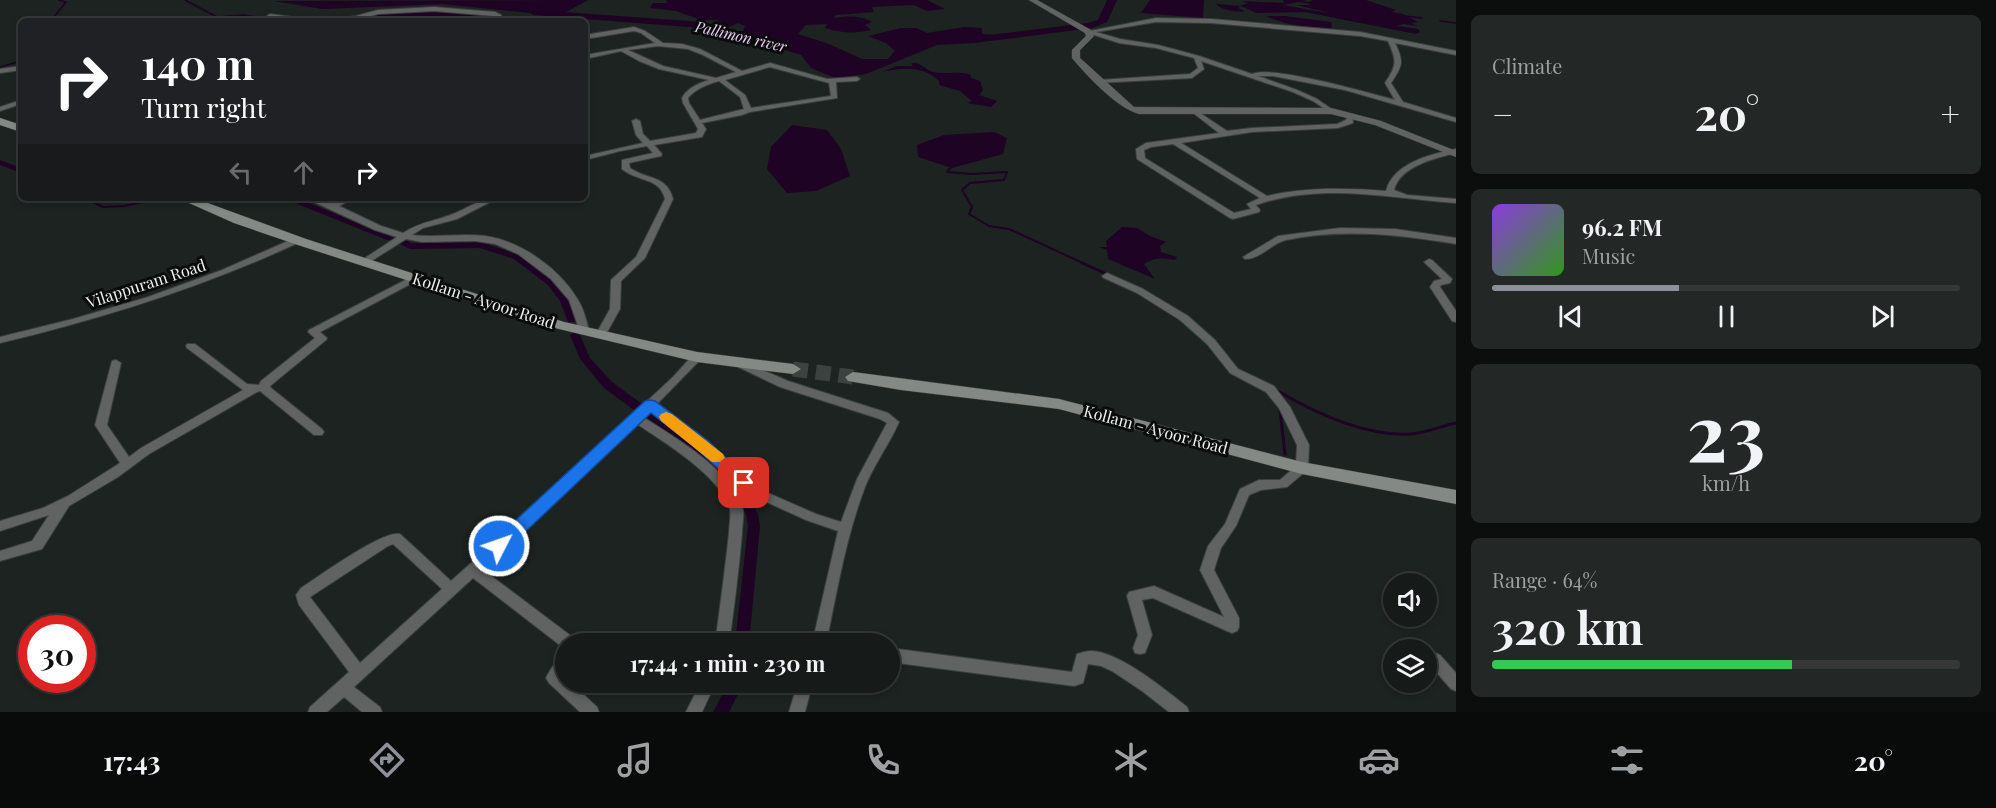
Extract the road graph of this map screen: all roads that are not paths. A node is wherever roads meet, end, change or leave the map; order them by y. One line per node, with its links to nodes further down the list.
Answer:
1 (1032, 0): 6 (street)
2 (270, 16): 3 (street)
3 (285, 18)
4 (356, 18): 5 (street)
5 (499, 18)
6 (1087, 31): 8 (street); 13 (street); 21 (street)
7 (588, 36): 9 (street)
8 (1390, 39): 11 (street); 23 (street)
9 (662, 45): 10 (street); 16 (street)
10 (623, 50): 12 (street); 19 (street)
11 (1456, 53)
12 (588, 56)
13 (1197, 57): 17 (street); 21 (street)
14 (18, 68): 15 (street)
15 (0, 71)
16 (742, 73): 19 (street); 20 (street)
17 (1248, 75): 23 (street); 27 (street)
18 (857, 79): 20 (street)
19 (718, 80): 25 (street); 32 (street)
20 (832, 81): 25 (street)
21 (1099, 82): 26 (street)
22 (18, 103): 24 (street)
23 (1401, 103): 29 (street)
24 (0, 109)
25 (748, 110): 32 (street)
26 (1194, 111): 27 (street); 34 (street)
27 (1331, 111): 28 (street)
28 (1350, 115): 34 (street); 37 (street)
29 (1456, 120)
30 (636, 121): 36 (street)
31 (0, 122): 33 (main road)
32 (698, 122): 36 (street)
33 (18, 128)
34 (1226, 134): 35 (street)
35 (1175, 142): 40 (street); 40 (street)
36 (648, 143): 38 (street); 57 (street)
37 (1454, 152): 39 (street)
38 (588, 157)
39 (1396, 195): 40 (street); 45 (street)
40 (1265, 198)
41 (190, 201): 48 (main road, Kollam - Ayoor Road)
42 (318, 201): 46 (street)
43 (343, 201): 46 (street)
44 (488, 201): 47 (street)
45 (1456, 201)
46 (332, 206): 47 (street)
47 (403, 237): 51 (street); 56 (street)
48 (297, 240): 51 (main road, Kollam - Ayoor Road); 58 (street, Vilappuram Road)
49 (1456, 240): 50 (street)
50 (1248, 257)
51 (365, 262): 54 (main road, Kollam - Ayoor Road)
52 (1430, 262): 55 (street)
53 (1107, 276): 69 (street)
54 (415, 278): 56 (main road, Kollam - Ayoor Road); 65 (street)
55 (1456, 320)
56 (584, 330): 57 (main road, Kollam - Ayoor Road)
57 (601, 334): 60 (main road, Kollam - Ayoor Road)
58 (0, 340)
59 (191, 346): 65 (street)
60 (697, 357): 61 (main road, Kollam - Ayoor Road); 66 (street)
61 (735, 362): 63 (main road, Kollam - Ayoor Road); 73 (street)
62 (116, 363): 68 (street)
63 (793, 369)
64 (853, 376): 69 (main road, Kollam - Ayoor Road)
65 (259, 388): 67 (street); 68 (street)
66 (643, 411): 73 (street); 75 (street); 78 (street)
67 (318, 432)
68 (127, 464): 71 (street)
69 (1302, 468): 70 (main road, Kollam - Ayoor Road); 80 (street)
70 (1456, 497)
71 (64, 503): 72 (street); 74 (street)
72 (0, 526)
73 (846, 529): 79 (street)
74 (0, 556)
75 (473, 570): 76 (street); 77 (street)
76 (451, 589): 83 (street); 83 (street)
77 (556, 633)
78 (724, 633)
79 (822, 633)
80 (1140, 648)
81 (900, 656): 94 (street)
82 (1437, 662): 84 (street)
83 (358, 672): 85 (street)
84 (1456, 684)
85 (344, 687): 89 (street); 90 (street)
86 (570, 693): 91 (street)
87 (704, 693): 92 (street)
88 (803, 693): 93 (street)
89 (316, 712)
90 (374, 712)
91 (591, 712)
92 (694, 712)
93 (797, 712)
94 (1181, 712)

